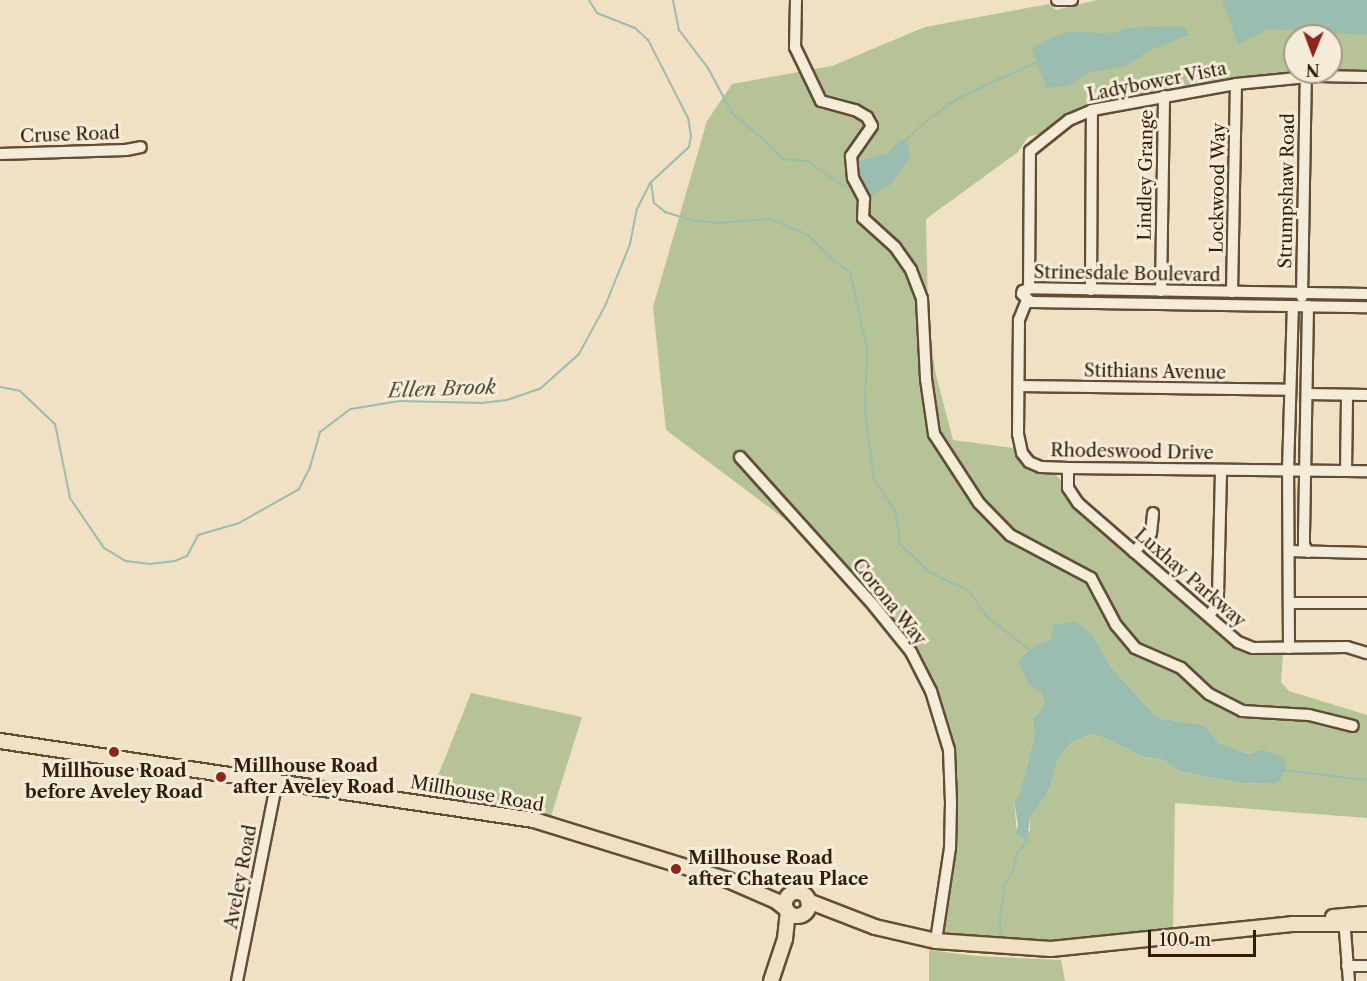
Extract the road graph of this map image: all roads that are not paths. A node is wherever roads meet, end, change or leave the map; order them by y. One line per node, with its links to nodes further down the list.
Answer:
1 (796, 0): 44 (street)
2 (1057, 0): 3 (street)
3 (1072, 0)
4 (1343, 77): 5 (street, Ladybower Vista)
5 (1367, 77)
6 (1283, 79): 7 (street, Ladybower Vista)
7 (1236, 84): 9 (street, Ladybower Vista); 16 (street, Lockwood Way)
8 (1306, 84): 17 (street, Strumpshaw Road)
9 (1164, 96): 10 (street, Ladybower Vista); 15 (street, Lindley Grange)
10 (1092, 110): 13 (street, Ladybower Vista); 14 (street)
11 (141, 147): 12 (street, Cruse Road)
12 (0, 154)
13 (1029, 288): 14 (street, Strinesdale Boulevard); 19 (street, Strinesdale Boulevard)
14 (1091, 290): 15 (street, Strinesdale Boulevard)
15 (1161, 291): 16 (street, Strinesdale Boulevard)
16 (1232, 292): 17 (street, Strinesdale Boulevard)
17 (1302, 292): 18 (street, Strinesdale Boulevard); 20 (street, Strumpshaw Road)
18 (1367, 294)
19 (1027, 300): 20 (street, Strinesdale Boulevard); 22 (street, Rhodeswood Drive)
20 (1301, 306): 21 (street, Strinesdale Boulevard); 23 (street); 24 (street)
21 (1367, 308)
22 (1019, 386): 23 (street, Stithians Avenue); 28 (street, Rhodeswood Drive)
23 (1290, 390): 31 (street)
24 (1307, 394): 25 (street); 30 (street)
25 (1347, 395): 26 (street); 32 (street)
26 (1367, 395)
27 (740, 458): 53 (street, Corona Way)
28 (1068, 468): 29 (street, Rhodeswood Drive); 36 (street, Luxhay Parkway)
29 (1221, 470): 31 (street, Rhodeswood Drive); 41 (street)
30 (1305, 470): 31 (street, Rhodeswood Drive); 32 (street, Rhodeswood Drive); 37 (street)
31 (1288, 471): 35 (street)
32 (1347, 471): 33 (street, Rhodeswood Drive)
33 (1367, 471)
34 (1153, 513): 36 (street)
35 (1289, 551): 37 (street); 39 (street)
36 (1134, 552): 41 (street, Luxhay Parkway)
37 (1308, 552): 38 (street)
38 (1367, 553)
39 (1289, 603): 40 (street); 42 (street)
40 (1367, 603)
41 (1209, 616): 42 (street, Luxhay Parkway)
42 (1288, 648): 43 (street, Luxhay Parkway)
43 (1367, 652)
44 (1353, 726)
45 (0, 741): 46 (main road, Millhouse Road)
46 (277, 780): 47 (main road, Millhouse Road); 56 (street, Aveley Road)
47 (728, 880): 48 (main road, Millhouse Road); 49 (main road, Millhouse Road)
48 (790, 894): 49 (main road); 49 (main road, Millhouse Road)
49 (797, 910): 53 (main road, Millhouse Road); 57 (main road)
50 (1367, 914): 51 (main road, Millhouse Road)
51 (1344, 920): 52 (main road, Millhouse Road); 53 (main road, Millhouse Road); 54 (street)
52 (1367, 924)
53 (936, 941)
54 (1347, 966): 55 (street); 58 (street)
55 (1367, 966)
56 (237, 981)
57 (771, 981)
58 (1349, 981)

